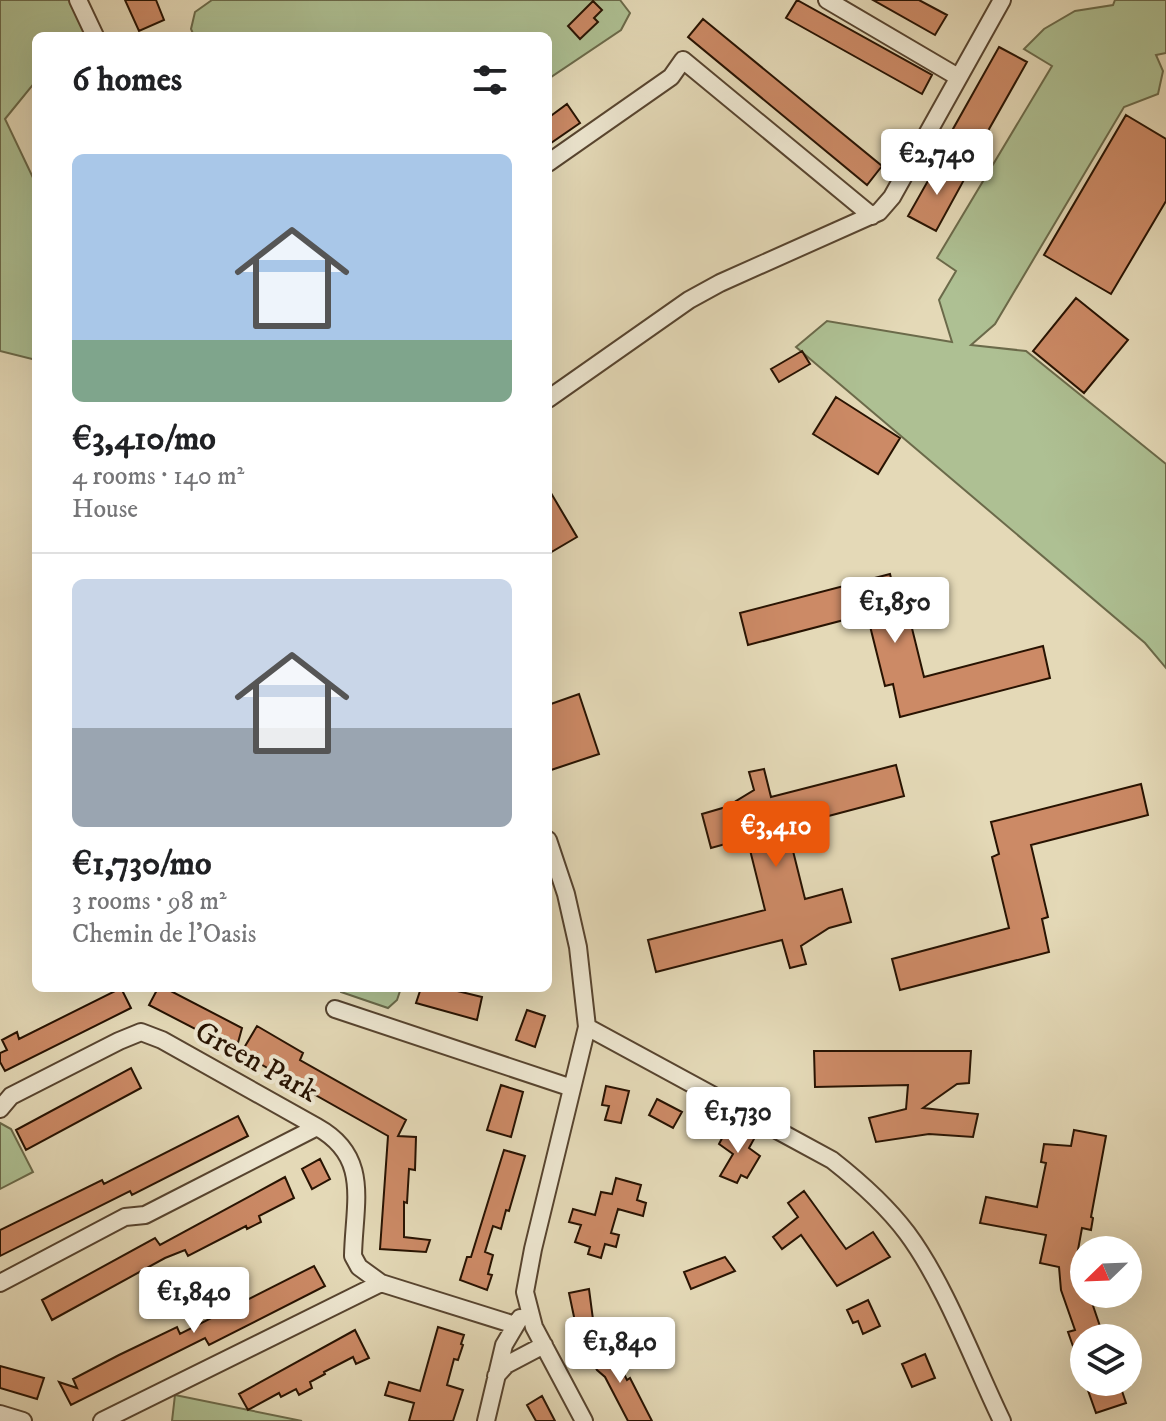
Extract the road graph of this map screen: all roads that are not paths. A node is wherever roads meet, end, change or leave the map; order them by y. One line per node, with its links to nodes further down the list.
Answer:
1 (78, 0): 4 (street)
2 (827, 0): 5 (street)
3 (1002, 0): 5 (street)
4 (93, 32)
5 (958, 77): 7 (street)
6 (552, 160): 7 (street)
7 (872, 216): 8 (street)
8 (552, 396)
9 (552, 852): 11 (street)
10 (335, 1009): 12 (street)
11 (587, 1027): 12 (street); 26 (street)
12 (572, 1088): 17 (street)
13 (0, 1109): 14 (street, Green Park)
14 (317, 1127): 15 (street, Green Park); 16 (street, Green Park)
15 (0, 1283)
16 (381, 1283): 18 (street, Green Park); 23 (street)
17 (528, 1308): 18 (street); 19 (street)
18 (515, 1325): 20 (street)
19 (544, 1345): 20 (street); 25 (street)
20 (496, 1376): 24 (street)
21 (0, 1414): 22 (street)
22 (23, 1421)
23 (102, 1421)
24 (486, 1421)
25 (584, 1421)
26 (1002, 1421)

